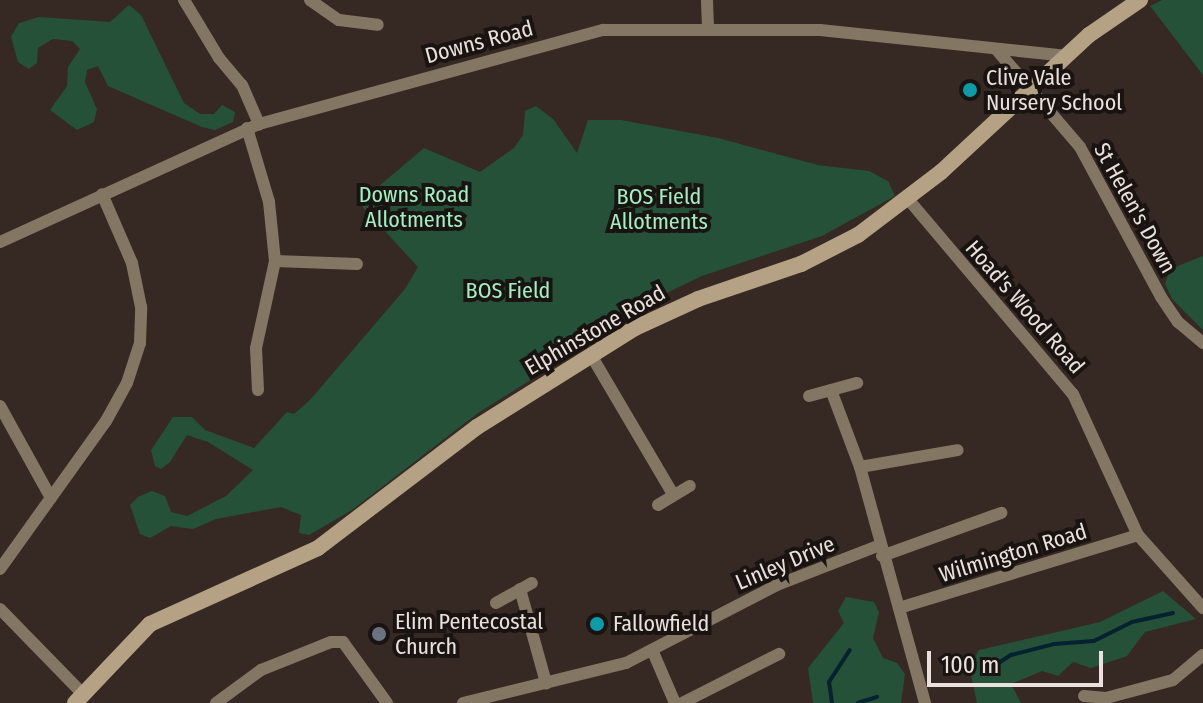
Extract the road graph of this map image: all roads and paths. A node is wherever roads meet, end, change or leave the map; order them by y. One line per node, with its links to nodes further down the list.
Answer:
1 (184, 0): 10 (street)
2 (310, 0): 5 (street)
3 (707, 0): 6 (street)
4 (1134, 1): 8 (street, Elphinstone Road)
5 (378, 25)
6 (708, 30): 7 (street, Downs Road); 10 (street, Downs Road)
7 (996, 49): 8 (street, Downs Road); 9 (street)
8 (1068, 56): 9 (street, Elphinstone Road)
9 (1033, 91): 12 (street, Elphinstone Road); 16 (street, St Helen's Down)
10 (253, 126): 11 (street, Downs Road); 14 (street)
11 (102, 194): 13 (street, Downs Road); 27 (street)
12 (908, 199): 17 (street, Elphinstone Road); 30 (street, Hoad's Wood Road)
13 (0, 242)
14 (275, 261): 15 (street); 19 (street)
15 (347, 277)
16 (1203, 343)
17 (591, 355): 26 (street); 42 (street, Elphinstone Road)
18 (857, 383): 20 (street)
19 (258, 390)
20 (831, 390): 21 (street); 24 (street)
21 (809, 396)
22 (0, 406): 27 (street)
23 (958, 450): 24 (street)
24 (860, 467): 31 (street)
25 (690, 486): 26 (street)
26 (673, 494): 28 (street)
27 (51, 498): 32 (street)
28 (658, 505)
29 (1001, 513): 31 (street, Linley Drive)
30 (1138, 535): 34 (street, Wilmington Road); 35 (street, Hoad's Wood Road)
31 (881, 551): 34 (street); 37 (street, Linley Drive)
32 (0, 569)
33 (496, 603): 40 (street)
34 (899, 608): 48 (street)
35 (1203, 608)
36 (0, 609): 42 (street)
37 (653, 652): 40 (street, Linley Drive); 46 (street)
38 (779, 654): 47 (street)
39 (1203, 655): 41 (street)
40 (546, 683): 45 (street, Linley Drive)
41 (1084, 696)
42 (79, 698)
43 (216, 703): 44 (street)
44 (387, 703)
45 (463, 703)
46 (675, 703)
47 (682, 703)
48 (925, 703)

